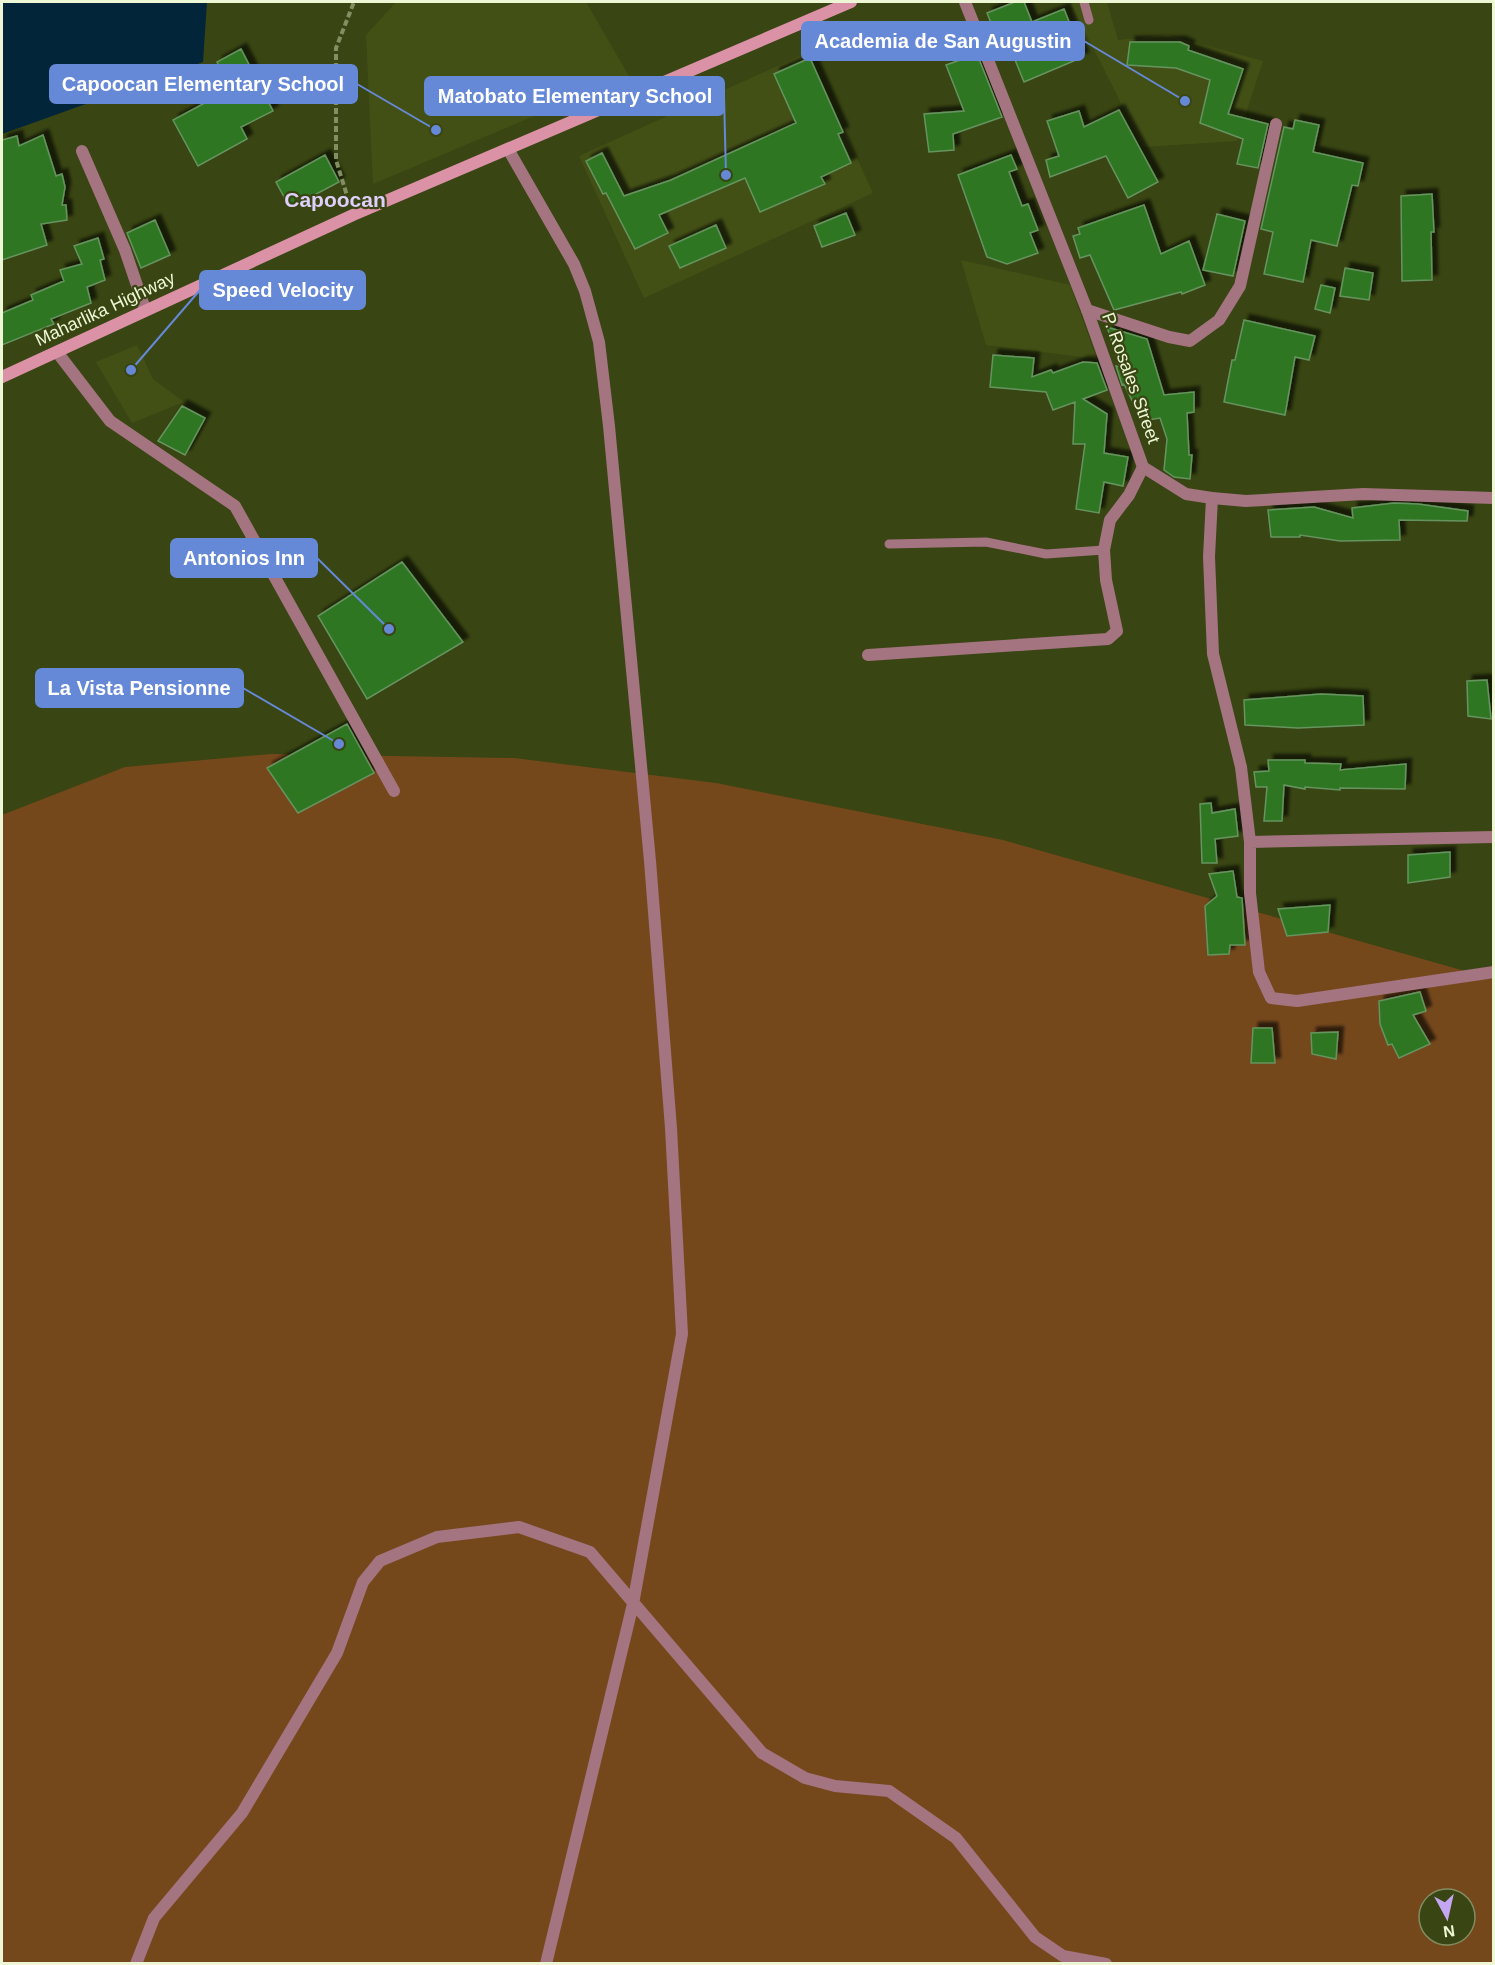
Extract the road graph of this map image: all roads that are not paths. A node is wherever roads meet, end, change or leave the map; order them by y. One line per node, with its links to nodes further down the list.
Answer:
1 (851, 2): 6 (main road, Maharlika Highway)
2 (965, 2): 9 (street, P. Rosales Street)
3 (1084, 2): 4 (lane)
4 (1089, 20)
5 (1276, 124): 9 (street)
6 (508, 149): 8 (main road, Maharlika Highway); 22 (street)
7 (82, 151): 8 (street)
8 (145, 309): 10 (main road, Maharlika Highway)
9 (1087, 310): 12 (street, P. Rosales Street)
10 (57, 352): 11 (main road, Maharlika Highway); 18 (street)
11 (2, 377)
12 (1143, 467): 13 (street, P. Rosales Street); 16 (street)
13 (1212, 498): 14 (street, P. Rosales Street); 20 (street)
14 (1494, 498)
15 (889, 544): 16 (lane)
16 (1104, 549): 17 (street)
17 (868, 656)
18 (394, 790)
19 (1494, 837): 20 (street)
20 (1250, 842): 21 (street)
21 (1494, 972)
22 (633, 1604): 23 (street); 24 (street); 25 (street)
23 (136, 1964)
24 (546, 1964)
25 (1106, 1964)

